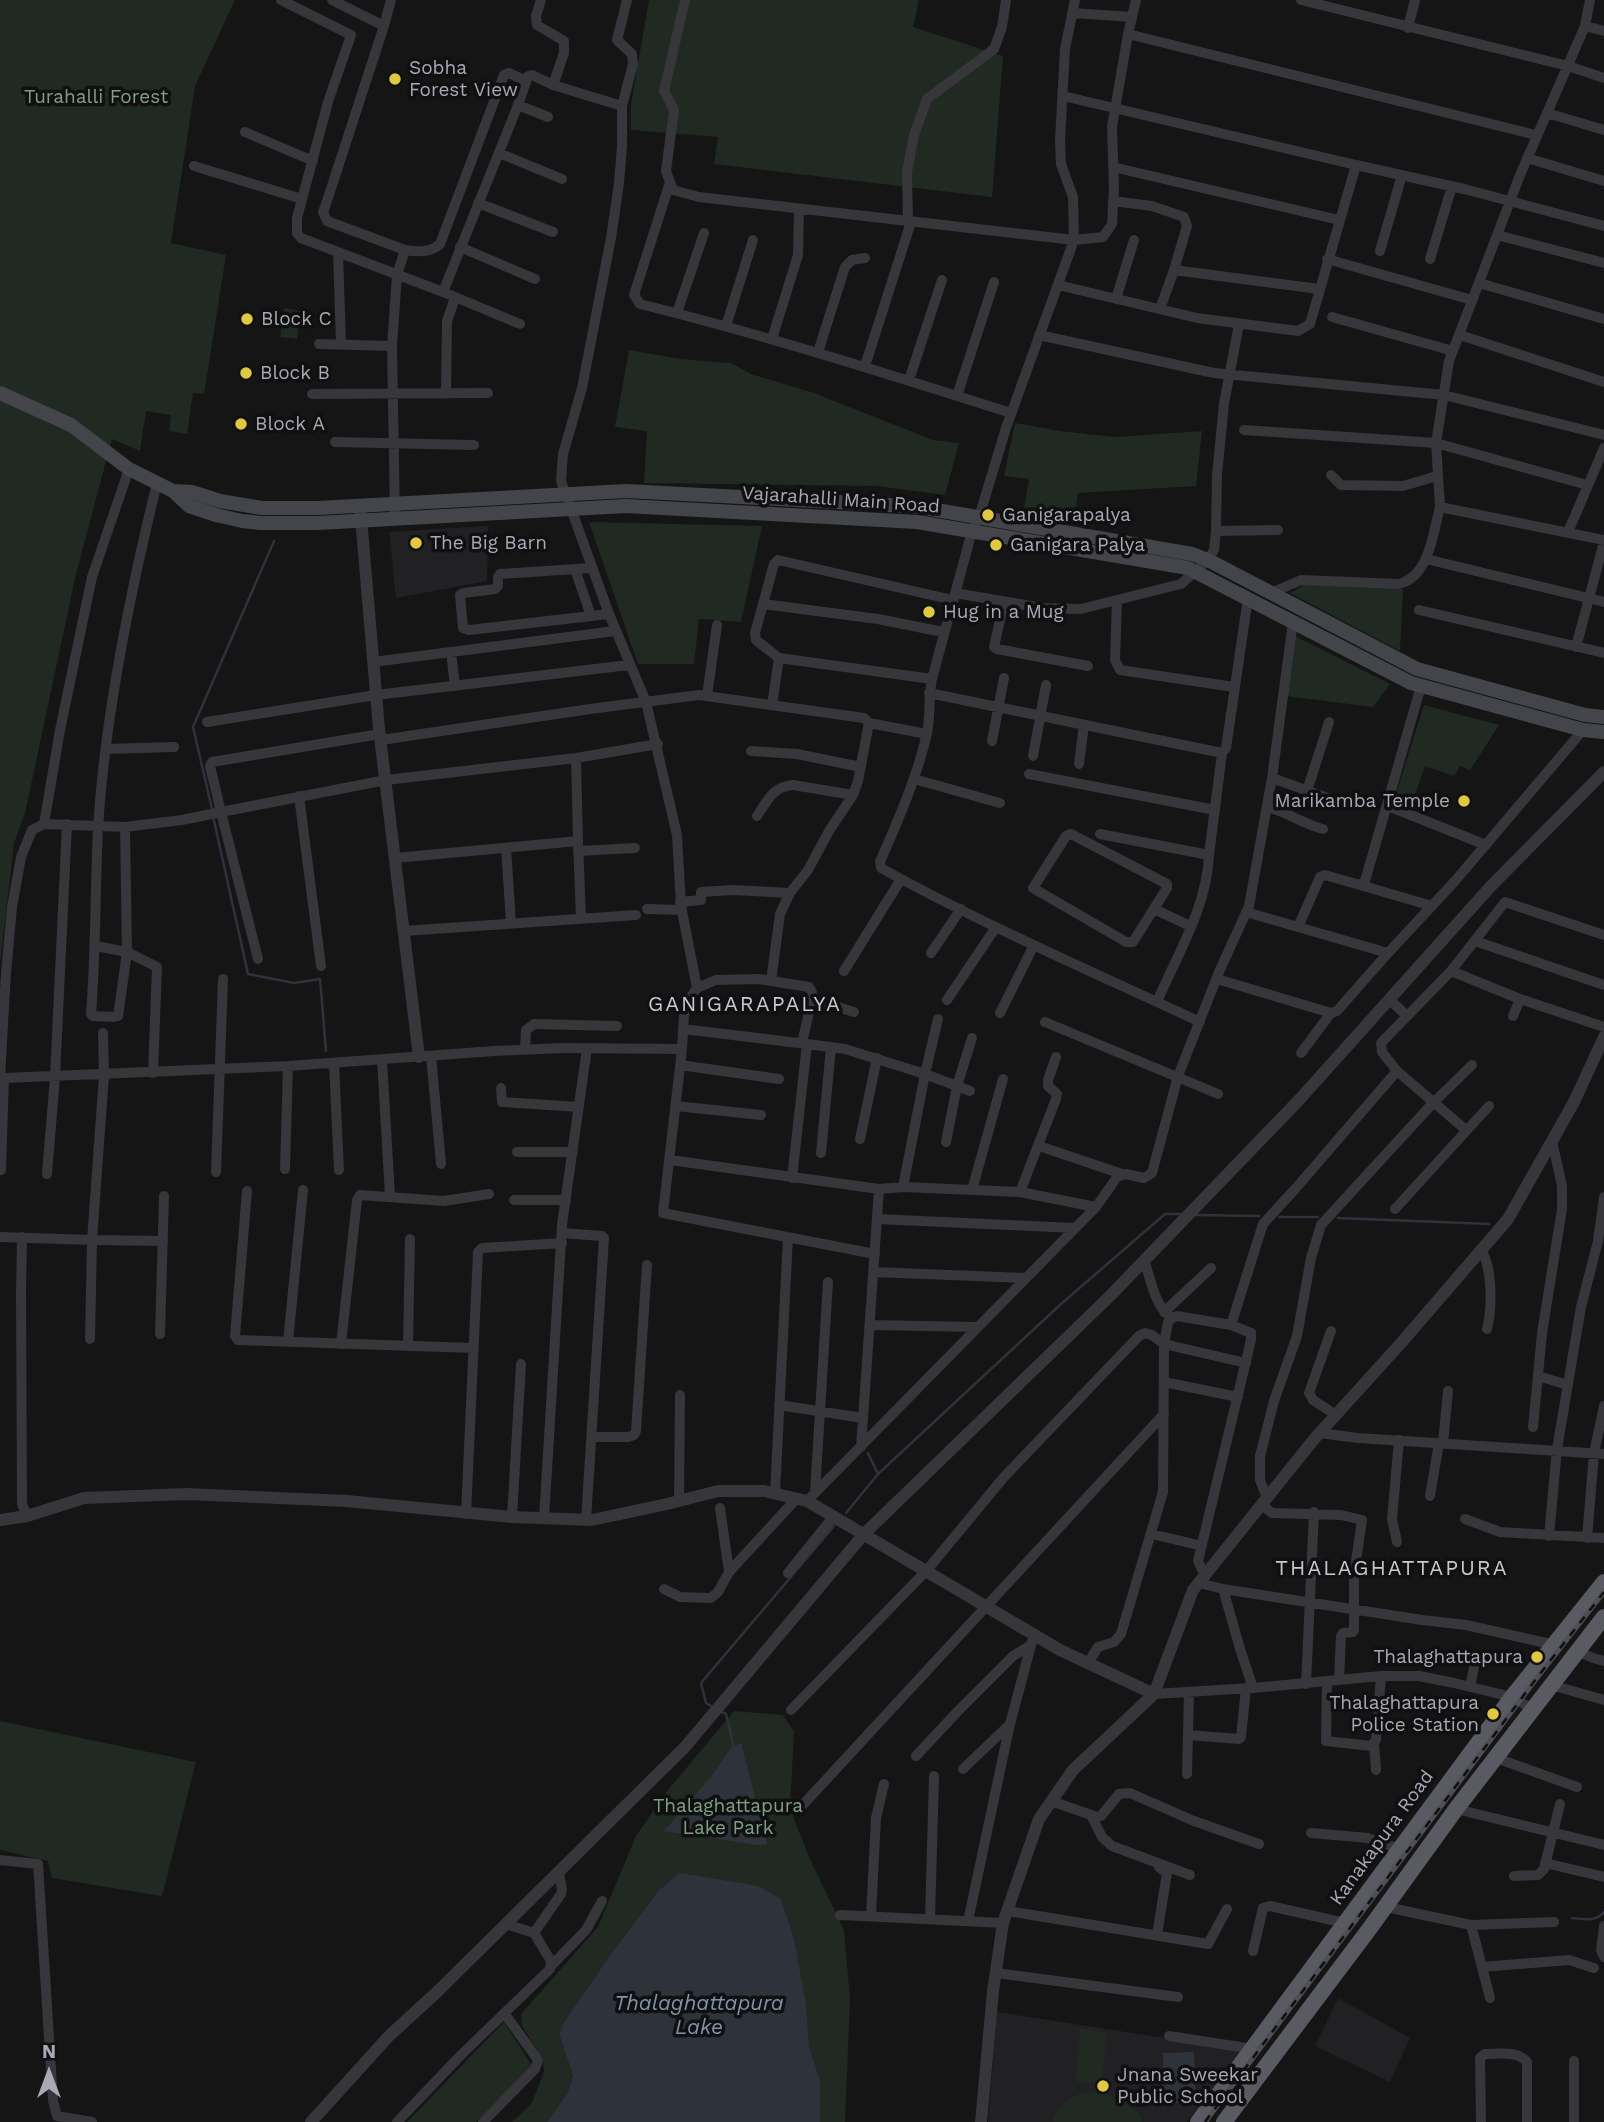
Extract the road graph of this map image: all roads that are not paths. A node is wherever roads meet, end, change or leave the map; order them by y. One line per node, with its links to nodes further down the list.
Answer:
1 (281, 0): 35 (street)
2 (332, 0): 15 (street)
3 (391, 0): 15 (street)
4 (541, 0): 23 (street)
5 (627, 0): 26 (street)
6 (685, 0): 42 (street)
7 (1006, 0): 50 (street)
8 (1075, 0): 13 (street)
9 (1136, 0): 14 (street)
10 (1300, 0): 17 (street)
11 (1415, 0): 17 (street)
12 (1590, 0): 16 (street)
13 (1073, 13): 14 (street); 24 (street)
14 (1132, 17): 19 (street)
15 (384, 26): 59 (street)
16 (1585, 26): 18 (street); 20 (street)
17 (1408, 28): 20 (street)
18 (1604, 32)
19 (1128, 34): 27 (street); 32 (street)
20 (1568, 66): 21 (street); 28 (street)
21 (1604, 78)
22 (526, 81): 23 (street); 25 (street); 59 (street)
23 (553, 85): 26 (street)
24 (1063, 96): 27 (street); 56 (street)
25 (518, 105): 29 (street); 33 (street)
26 (622, 106): 117 (street)
27 (1115, 110): 36 (street); 38 (street)
28 (1546, 113): 30 (street); 32 (street)
29 (548, 117)
30 (1604, 130)
31 (245, 132): 35 (street)
32 (1536, 135): 34 (street)
33 (499, 153): 40 (street); 47 (street)
34 (1527, 158): 41 (street); 46 (street)
35 (313, 161): 44 (street)
36 (1356, 165): 39 (street); 49 (street)
37 (194, 166): 44 (street)
38 (1113, 167): 45 (street); 49 (street)
39 (1402, 175): 43 (street); 60 (street)
40 (562, 179)
41 (1604, 181)
42 (670, 182): 48 (street); 79 (street)
43 (1452, 186): 46 (street); 64 (street)
44 (302, 199): 61 (street)
45 (1113, 201): 56 (street); 66 (street)
46 (1510, 201): 51 (street); 54 (street)
47 (478, 203): 52 (street); 58 (street)
48 (799, 209): 50 (street); 87 (street)
49 (1339, 219): 63 (street)
50 (909, 222): 56 (street); 93 (street)
51 (1604, 226)
52 (553, 232)
53 (704, 233): 79 (street)
54 (1497, 235): 65 (street); 71 (street)
55 (753, 240): 84 (street)
56 (1074, 240): 72 (street)
57 (1134, 240): 76 (street)
58 (460, 247): 68 (street); 74 (street)
59 (405, 250): 67 (street)
60 (1380, 251)
61 (338, 252): 67 (street); 89 (street)
62 (865, 258): 92 (street)
63 (1327, 259): 73 (street); 77 (street)
64 (1430, 259)
65 (1604, 263)
66 (1174, 270): 73 (street); 78 (street)
67 (397, 275): 74 (street); 90 (street)
68 (535, 279)
69 (942, 280): 95 (street)
70 (994, 282): 103 (street)
71 (1479, 282): 77 (street); 81 (street)
72 (1058, 285): 76 (street); 85 (street)
73 (1319, 289): 83 (street)
74 (443, 292): 75 (street)
75 (456, 298): 82 (street); 101 (street)
76 (1116, 299): 78 (street)
77 (1472, 300): 86 (street)
78 (1160, 310): 83 (street)
79 (677, 313): 84 (street)
80 (1332, 317): 91 (street)
81 (1604, 318)
82 (520, 324)
83 (1239, 324): 94 (street)
84 (726, 326): 87 (street)
85 (1040, 335): 94 (street); 104 (street)
86 (1460, 335): 91 (street); 96 (street)
87 (772, 340): 92 (street)
88 (319, 344): 89 (street)
89 (341, 344): 90 (street)
90 (392, 346): 97 (street)
91 (1453, 351): 102 (street)
92 (818, 352): 93 (street)
93 (865, 366): 95 (street)
94 (1228, 375): 102 (street); 125 (street)
95 (909, 380): 103 (street)
96 (1604, 382)
97 (391, 392): 100 (street); 101 (street); 108 (street)
98 (0, 393): 112 (main road, Vajarahalli Main Road)
99 (488, 393): 101 (street)
100 (312, 394)
101 (446, 394)
102 (1444, 395): 106 (street); 109 (street)
103 (957, 396): 104 (street)
104 (1011, 413): 122 (street)
105 (1244, 430): 109 (street)
106 (1604, 435)
107 (335, 442): 108 (street)
108 (393, 443): 110 (street); 120 (street)
109 (1436, 443): 114 (street); 116 (street)
110 (474, 445)
111 (1604, 449): 116 (street)
112 (129, 470): 115 (main road, Vajarahalli Main Road); 202 (street)
113 (1331, 475): 114 (street)
114 (1437, 476): 118 (street)
115 (157, 483): 121 (main road, Vajarahalli Main Road); 180 (street)
116 (1587, 485): 126 (street)
117 (565, 494): 119 (street); 120 (main road, Vajarahalli Main Road); 122 (main road, Vajarahalli Main Road)
118 (1440, 507): 126 (street); 128 (street)
119 (571, 508): 120 (main road, Vajarahalli Main Road); 124 (main road, Vajarahalli Main Road); 130 (street)
120 (395, 511): 121 (main road, Vajarahalli Main Road)
121 (360, 513): 152 (street)
122 (979, 517): 124 (street); 129 (main road, Vajarahalli Main Road)
123 (1279, 530): 125 (street)
124 (972, 531): 132 (main road, Vajarahalli Main Road); 134 (street)
125 (1216, 531): 129 (street)
126 (1568, 532): 127 (street)
127 (1604, 541): 136 (street)
128 (1426, 559): 133 (street); 136 (street)
129 (1208, 560): 132 (street); 133 (main road, Vajarahalli Main Road)
130 (592, 568): 131 (street); 142 (street)
131 (575, 569): 143 (street); 143 (street)
132 (1195, 571): 135 (main road, Vajarahalli Main Road); 137 (street)
133 (1271, 593): 168 (main road, Vajarahalli Main Road)
134 (954, 596): 138 (street); 140 (street); 147 (street)
135 (1248, 598): 144 (main road, Vajarahalli Main Road); 160 (street)
136 (1589, 598): 139 (street); 148 (street)
137 (1117, 600): 138 (street); 160 (street)
138 (1004, 602): 154 (street)
139 (1604, 602)
140 (763, 604): 147 (street); 151 (street)
141 (1419, 610): 148 (street)
142 (609, 614): 143 (street); 146 (street)
143 (591, 616)
144 (1293, 622): 159 (main road, Vajarahalli Main Road); 189 (street)
145 (717, 625): 163 (street)
146 (615, 631): 149 (street); 153 (street)
147 (943, 632): 156 (street)
148 (1576, 647): 150 (street)
149 (451, 652): 152 (street); 158 (street)
150 (1604, 653)
151 (779, 658): 156 (street); 165 (street)
152 (373, 662): 162 (street)
153 (629, 665): 158 (street); 164 (street)
154 (1088, 666)
155 (1004, 678): 166 (street)
156 (932, 679): 161 (street)
157 (1046, 685): 167 (street)
158 (455, 686): 162 (street)
159 (1421, 686): 173 (main road, Vajarahalli Main Road); 197 (street)
160 (1234, 687): 182 (street)
161 (929, 693): 166 (street); 175 (street)
162 (376, 695): 169 (street); 176 (street)
163 (706, 696): 164 (street); 165 (street)
164 (646, 702): 176 (street); 178 (street)
165 (772, 705): 171 (street)
166 (999, 706): 167 (street); 177 (street)
167 (1040, 715): 172 (street); 183 (street)
168 (1603, 715)
169 (207, 722)
170 (1329, 722): 192 (street)
171 (869, 723): 175 (street); 186 (street)
172 (1084, 725): 182 (street); 185 (street)
173 (1583, 730): 174 (main road, Vajarahalli Main Road); 208 (street)
174 (1604, 732)
175 (927, 733): 190 (street)
176 (380, 737): 191 (street); 200 (street)
177 (992, 741)
178 (658, 744): 184 (street); 217 (street)
179 (174, 747): 180 (street)
180 (106, 748): 204 (street)
181 (751, 751): 186 (street)
182 (1222, 753): 199 (street)
183 (1033, 756)
184 (576, 758): 191 (street); 209 (street)
185 (1079, 765)
186 (861, 767): 193 (street)
187 (1604, 772): 247 (street)
188 (1029, 775): 199 (street)
189 (1272, 778): 192 (street); 198 (street)
190 (914, 779): 196 (street); 214 (street)
191 (386, 780): 194 (street); 213 (street)
192 (1307, 791): 195 (street)
193 (853, 795): 201 (street); 216 (street)
194 (299, 796): 200 (street); 238 (street)
195 (1339, 802)
196 (1000, 803)
197 (1388, 806): 208 (street); 215 (street)
198 (1266, 807): 206 (street); 222 (street)
199 (1215, 810): 212 (street)
200 (221, 812): 205 (street); 237 (street)
201 (757, 816)
202 (44, 824): 203 (street); 286 (street)
203 (67, 824): 204 (street); 285 (street)
204 (99, 827): 205 (street); 233 (street)
205 (125, 827): 234 (street)
206 (1323, 829)
207 (1100, 834): 212 (street)
208 (1486, 845): 218 (street)
209 (578, 846): 210 (street); 211 (street); 224 (street)
210 (506, 848): 213 (street); 225 (street)
211 (635, 848)
212 (1209, 855): 226 (street)
213 (395, 858): 229 (street)
214 (901, 879): 220 (street); 239 (street)
215 (1360, 885): 218 (street); 228 (street)
216 (790, 893): 217 (street); 243 (street)
217 (681, 906): 219 (street); 245 (street)
218 (1432, 906): 236 (street)
219 (647, 909)
220 (961, 909): 227 (street); 235 (street)
221 (1154, 909): 221 (street); 226 (street)
222 (1246, 912): 228 (street); 242 (street)
223 (636, 915): 224 (street)
224 (581, 918): 225 (street)
225 (510, 923): 229 (street)
226 (1190, 926): 250 (street)
227 (996, 927): 232 (street); 249 (street)
228 (1298, 927): 236 (street)
229 (404, 931): 271 (street)
230 (1604, 935): 231 (street)
231 (1475, 941): 240 (street); 244 (street)
232 (1034, 945): 250 (street); 252 (street)
233 (96, 946): 234 (street); 234 (street)
234 (127, 952): 281 (street)
235 (931, 953)
236 (1388, 953): 253 (street)
237 (258, 959)
238 (321, 966)
239 (844, 971)
240 (1451, 971): 248 (street); 254 (street)
241 (223, 979): 279 (street)
242 (1217, 979): 253 (street); 258 (street)
243 (771, 981): 245 (street); 246 (street)
244 (1604, 985)
245 (697, 988): 261 (street)
246 (813, 999): 251 (street); 265 (street)
247 (1389, 999): 254 (street); 340 (street)
248 (1520, 999): 255 (street); 260 (street)
249 (947, 1000)
250 (1157, 1002): 258 (street)
251 (854, 1012)
252 (1000, 1013)
253 (1331, 1013): 270 (street)
254 (1407, 1016): 280 (street)
255 (1513, 1016)
256 (937, 1019): 283 (street)
257 (1045, 1022): 284 (street)
258 (1199, 1022): 284 (street)
259 (617, 1026): 268 (street)
260 (1604, 1027)
261 (684, 1029): 265 (street); 269 (street)
262 (103, 1033): 282 (street)
263 (1604, 1037): 300 (street)
264 (972, 1038): 289 (street)
265 (804, 1043): 266 (street); 314 (street)
266 (831, 1047): 273 (street); 305 (street)
267 (587, 1048): 268 (street); 269 (street); 296 (street)
268 (525, 1049): 271 (street)
269 (682, 1049): 276 (street)
270 (1301, 1053)
271 (425, 1056): 274 (street); 307 (street)
272 (1056, 1057): 302 (street)
273 (877, 1058): 283 (street); 299 (street)
274 (382, 1060): 275 (street); 323 (street)
275 (334, 1063): 278 (street); 310 (street)
276 (680, 1065): 287 (street); 294 (street)
277 (1472, 1065): 293 (street)
278 (288, 1066): 279 (street); 308 (street)
279 (220, 1069): 281 (street); 311 (street)
280 (1397, 1071): 293 (street); 348 (street)
281 (153, 1073): 282 (street)
282 (104, 1074): 285 (street); 336 (street)
283 (925, 1074): 289 (street); 315 (street)
284 (1178, 1076): 292 (street); 313 (street)
285 (55, 1077): 286 (street); 312 (street)
286 (4, 1078): 309 (street)
287 (779, 1079)
288 (1003, 1079): 318 (street)
289 (957, 1086): 291 (street); 301 (street)
290 (501, 1088): 296 (street)
291 (970, 1091)
292 (1218, 1094)
293 (1433, 1103): 298 (street); 385 (street)
294 (676, 1106): 297 (street); 306 (street)
295 (1489, 1106): 298 (street)
296 (579, 1107): 304 (street)
297 (761, 1115)
298 (1466, 1130): 328 (street)
299 (860, 1139)
300 (1552, 1141): 338 (street); 361 (street)
301 (946, 1142)
302 (1039, 1146): 313 (street); 320 (street)
303 (517, 1152): 304 (street)
304 (573, 1152): 326 (street)
305 (821, 1153)
306 (670, 1160): 314 (street); 333 (street)
307 (441, 1164)
308 (285, 1169)
309 (1, 1170)
310 (339, 1170)
311 (216, 1172)
312 (47, 1174)
313 (1122, 1174): 327 (street)
314 (792, 1178): 317 (street)
315 (903, 1187): 317 (street); 318 (street)
316 (303, 1189): 354 (street)
317 (880, 1189): 329 (street)
318 (972, 1189): 320 (street)
319 (247, 1191): 354 (street)
320 (1020, 1192): 327 (street)
321 (489, 1194): 323 (street)
322 (164, 1196): 337 (street)
323 (390, 1196): 355 (street)
324 (1604, 1198): 363 (street)
325 (514, 1200): 326 (street)
326 (566, 1200): 334 (street)
327 (1096, 1207): 330 (street)
328 (1395, 1209)
329 (877, 1219): 330 (street); 339 (street)
330 (1075, 1228): 344 (street)
331 (0, 1237): 332 (street)
332 (22, 1237): 336 (street); 389 (street)
333 (788, 1237): 339 (street); 367 (street)
334 (562, 1238): 358 (street); 375 (street); 392 (street)
335 (410, 1239): 357 (street)
336 (92, 1240): 337 (street); 353 (street)
337 (163, 1241): 352 (street)
338 (1481, 1250): 350 (street); 371 (street)
339 (875, 1254): 343 (street)
340 (1144, 1260): 346 (street); 396 (street)
341 (647, 1265): 375 (street)
342 (1211, 1268): 346 (street)
343 (873, 1272): 344 (street); 347 (street)
344 (1026, 1278): 349 (street)
345 (828, 1282): 369 (street)
346 (1168, 1315): 348 (street); 356 (street)
347 (870, 1325): 349 (street); 372 (street)
348 (1231, 1325): 359 (street)
349 (978, 1327): 378 (street)
350 (1487, 1329)
351 (1331, 1331): 371 (street)
352 (160, 1334)
353 (90, 1339)
354 (288, 1342): 355 (street)
355 (341, 1344): 357 (street)
356 (1164, 1344): 359 (street); 362 (street); 405 (street)
357 (408, 1346): 358 (street)
358 (473, 1348): 387 (street)
359 (1246, 1363): 366 (street)
360 (521, 1364): 391 (street)
361 (1538, 1376): 363 (street); 373 (street)
362 (1164, 1382): 366 (street); 370 (street)
363 (1568, 1385): 379 (street)
364 (1448, 1391): 377 (street)
365 (680, 1395): 384 (street)
366 (1238, 1397): 402 (street)
367 (779, 1405): 369 (street); 381 (street)
368 (1604, 1406): 380 (street)
369 (820, 1411): 372 (street); 383 (street)
370 (1164, 1414): 397 (street); 413 (street)
371 (1336, 1415): 374 (street)
372 (863, 1418): 378 (street)
373 (1533, 1427)
374 (1319, 1433): 376 (street); 385 (street)
375 (592, 1437): 395 (street)
376 (1399, 1440): 377 (street); 401 (street)
377 (1441, 1443): 379 (street); 382 (street)
378 (861, 1447): 383 (street)
379 (1557, 1449): 380 (street); 398 (street)
380 (1599, 1453): 399 (street)
381 (775, 1493): 383 (street); 384 (street)
382 (1430, 1496)
383 (807, 1497): 390 (street); 406 (street)
384 (679, 1501): 395 (street)
385 (1264, 1501): 388 (street); 408 (street)
386 (720, 1508): 406 (street)
387 (466, 1514): 389 (street); 391 (street)
388 (1314, 1514): 403 (street); 412 (street)
389 (27, 1516): 394 (street)
390 (834, 1516): 396 (street); 407 (street)
391 (512, 1517): 392 (street)
392 (544, 1518): 395 (street)
393 (1465, 1518): 398 (street)
394 (0, 1520)
395 (586, 1520)
396 (864, 1534): 405 (street); 459 (street)
397 (1152, 1534): 402 (street); 421 (street)
398 (1549, 1536): 399 (street)
399 (1587, 1538): 400 (street)
400 (1604, 1538)
401 (1397, 1542)
402 (1202, 1546): 408 (street)
403 (1355, 1568): 404 (street); 414 (street)
404 (1378, 1569)
405 (927, 1570): 413 (street); 434 (street)
406 (729, 1572): 411 (street)
407 (788, 1573)
408 (1202, 1579): 410 (street); 430 (street)
409 (1604, 1582): 417 (highway, Kanakapura Road)
410 (1223, 1588): 412 (street); 428 (street)
411 (664, 1589)
412 (1311, 1601): 414 (street); 425 (street)
413 (986, 1607): 416 (street); 449 (street)
414 (1353, 1608): 417 (street); 423 (street)
415 (1604, 1617): 418 (highway)
416 (1032, 1640): 421 (street); 435 (street); 438 (street)
417 (1555, 1645): 431 (highway, Kanakapura Road)
418 (1577, 1651): 420 (street); 426 (highway)
419 (1476, 1657): 427 (street)
420 (1604, 1661)
421 (1088, 1663): 430 (street)
422 (1381, 1676): 423 (street); 427 (street); 437 (street)
423 (1339, 1681): 424 (street)
424 (1327, 1682): 425 (street); 437 (street)
425 (1306, 1684): 428 (street)
426 (1551, 1685): 432 (street); 433 (highway)
427 (1470, 1687): 431 (street)
428 (1250, 1688): 429 (street); 436 (street)
429 (1189, 1692): 430 (street); 436 (street)
430 (1154, 1694): 446 (street)
431 (1512, 1698): 433 (street); 455 (highway, Kanakapura Road)
432 (1604, 1700)
433 (1532, 1709): 439 (highway)
434 (791, 1710)
435 (1010, 1724): 440 (street); 470 (street)
436 (1188, 1735): 442 (street)
437 (1374, 1744): 441 (street)
438 (916, 1756)
439 (1496, 1758): 445 (street); 448 (highway)
440 (963, 1769)
441 (1376, 1770)
442 (1187, 1774)
443 (934, 1776): 469 (street)
444 (884, 1784): 467 (street)
445 (1577, 1787)
446 (1051, 1801): 450 (street); 468 (street)
447 (1560, 1804): 451 (street)
448 (1456, 1809): 451 (street); 464 (highway)
449 (799, 1810)
450 (1092, 1817): 453 (street); 457 (street)
451 (1552, 1832): 454 (street); 458 (street)
452 (1311, 1833): 455 (street)
453 (1259, 1844)
454 (1604, 1845)
455 (1400, 1849): 472 (highway, Kanakapura Road)
456 (0, 1860): 491 (street)
457 (1152, 1862): 460 (street); 477 (street)
458 (1545, 1863): 461 (street); 462 (street)
459 (559, 1872): 473 (street); 476 (street)
460 (1189, 1875)
461 (1514, 1876)
462 (1604, 1877)
463 (602, 1901): 480 (street)
464 (1386, 1907): 474 (street); 497 (highway)
465 (1227, 1909): 477 (street)
466 (840, 1915): 467 (street)
467 (872, 1916): 469 (street)
468 (1006, 1917): 470 (street); 477 (street); 483 (street)
469 (930, 1919): 470 (street)
470 (968, 1921)
471 (1554, 1922): 474 (street)
472 (1346, 1923): 478 (street); 488 (highway, Kanakapura Road)
473 (506, 1924): 476 (street); 493 (street)
474 (1471, 1924): 481 (street)
475 (1604, 1926): 479 (street)
476 (534, 1933): 480 (street)
477 (1157, 1935)
478 (1253, 1951)
479 (1604, 1957)
480 (551, 1966): 486 (street)
481 (1482, 1967): 482 (street); 485 (street)
482 (1594, 1968)
483 (996, 1973): 484 (street); 496 (street)
484 (1178, 1997)
485 (1490, 1998)
486 (504, 2013): 494 (street); 495 (street)
487 (1169, 2036): 488 (street)
488 (1253, 2049): 490 (highway, Kanakapura Road)
489 (1574, 2060): 500 (street)
490 (1202, 2117): 497 (street)
491 (57, 2119): 492 (street)
492 (92, 2122)
493 (311, 2122)
494 (397, 2122)
495 (483, 2122)
496 (981, 2122)
497 (1225, 2122)
498 (1481, 2122): 499 (street)
499 (1527, 2122)
500 (1574, 2122)

